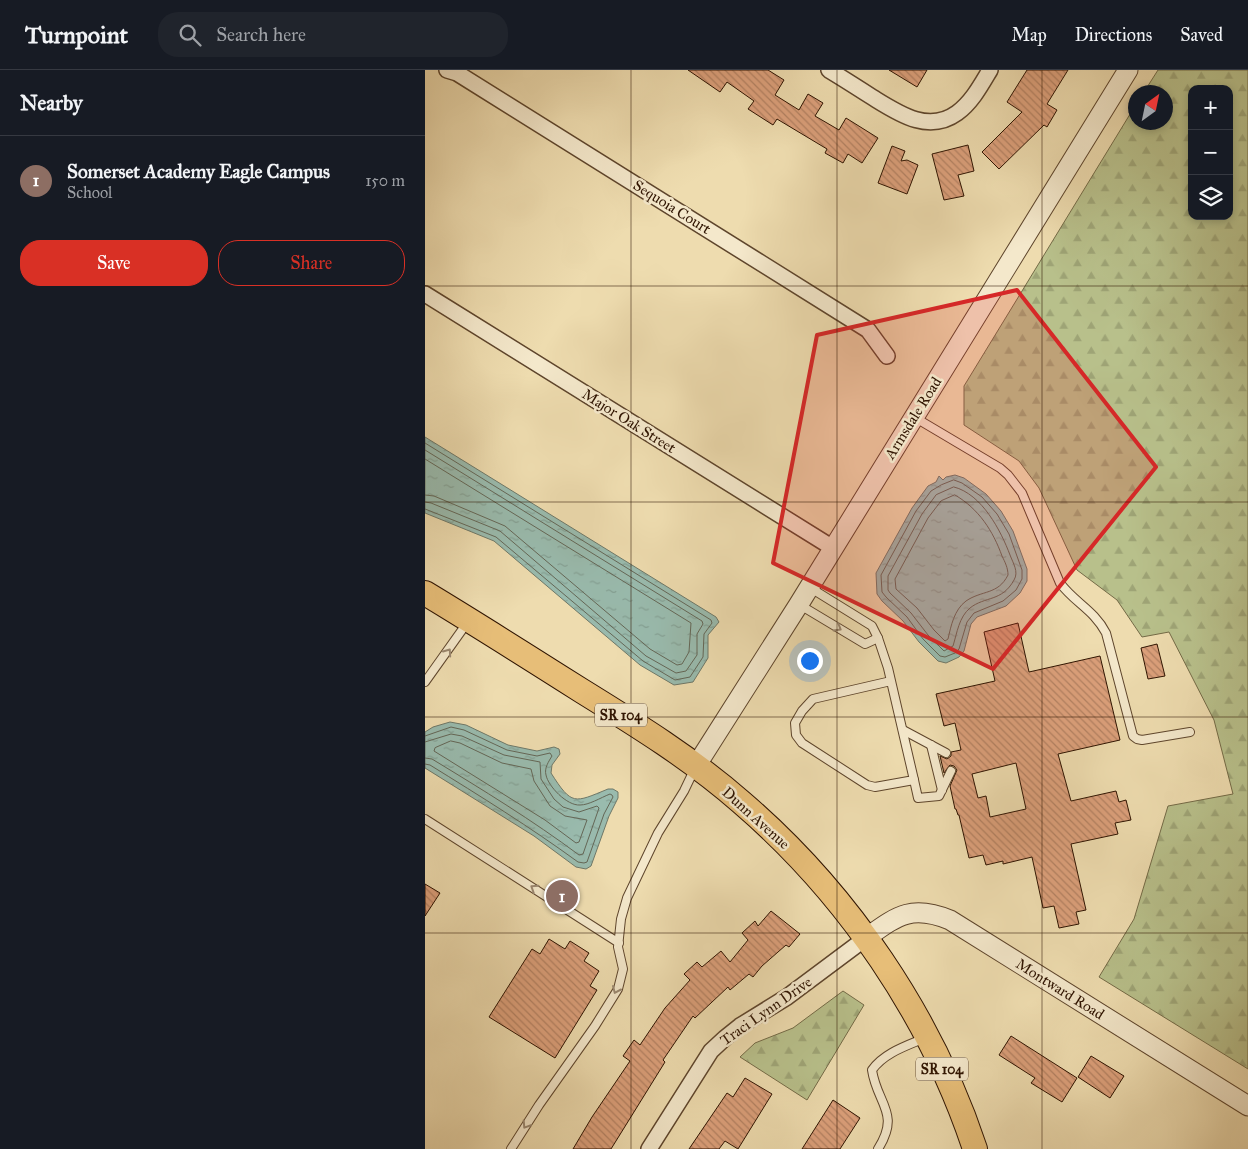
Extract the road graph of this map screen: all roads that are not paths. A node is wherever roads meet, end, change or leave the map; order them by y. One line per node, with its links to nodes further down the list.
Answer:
1 (447, 70): 6 (street, Sequoia Court)
2 (829, 70): 3 (street)
3 (990, 70)
4 (1128, 70): 7 (street, Armsdale Road)
5 (425, 294): 8 (street, Major Oak Street)
6 (887, 356)
7 (914, 417): 8 (street, Armsdale Road); 17 (lane)
8 (833, 548): 9 (street, Armsdale Road)
9 (809, 587): 11 (street, Armsdale Road); 13 (lane)
10 (425, 592): 12 (main road, Dunn Avenue / SR 104)
11 (799, 604): 13 (lane, one-way to 13); 20 (street, Armsdale Road)
12 (469, 620): 15 (lane, one-way to 12); 20 (main road, Dunn Avenue / SR 104)
13 (878, 638): 14 (lane)
14 (891, 681): 16 (lane); 22 (lane)
15 (425, 682)
16 (903, 730): 18 (lane); 22 (lane)
17 (1190, 732)
18 (931, 745): 19 (lane); 23 (lane)
19 (946, 753)
20 (696, 766): 25 (main road, Dunn Avenue / SR 104); 26 (lane)
21 (951, 771): 23 (lane)
22 (915, 780): 23 (lane)
23 (942, 790)
24 (425, 819): 26 (lane, one-way to 24)
25 (865, 938): 27 (main road, Dunn Avenue / SR 104); 28 (street, Montward Road); 30 (street, Traci Lynn Drive)
26 (619, 943): 29 (lane, one-way to 29)
27 (927, 1038): 31 (lane); 32 (main road, Dunn Avenue / SR 104)
28 (1248, 1106)
29 (511, 1149)
30 (649, 1149)
31 (878, 1149)
32 (975, 1149)

